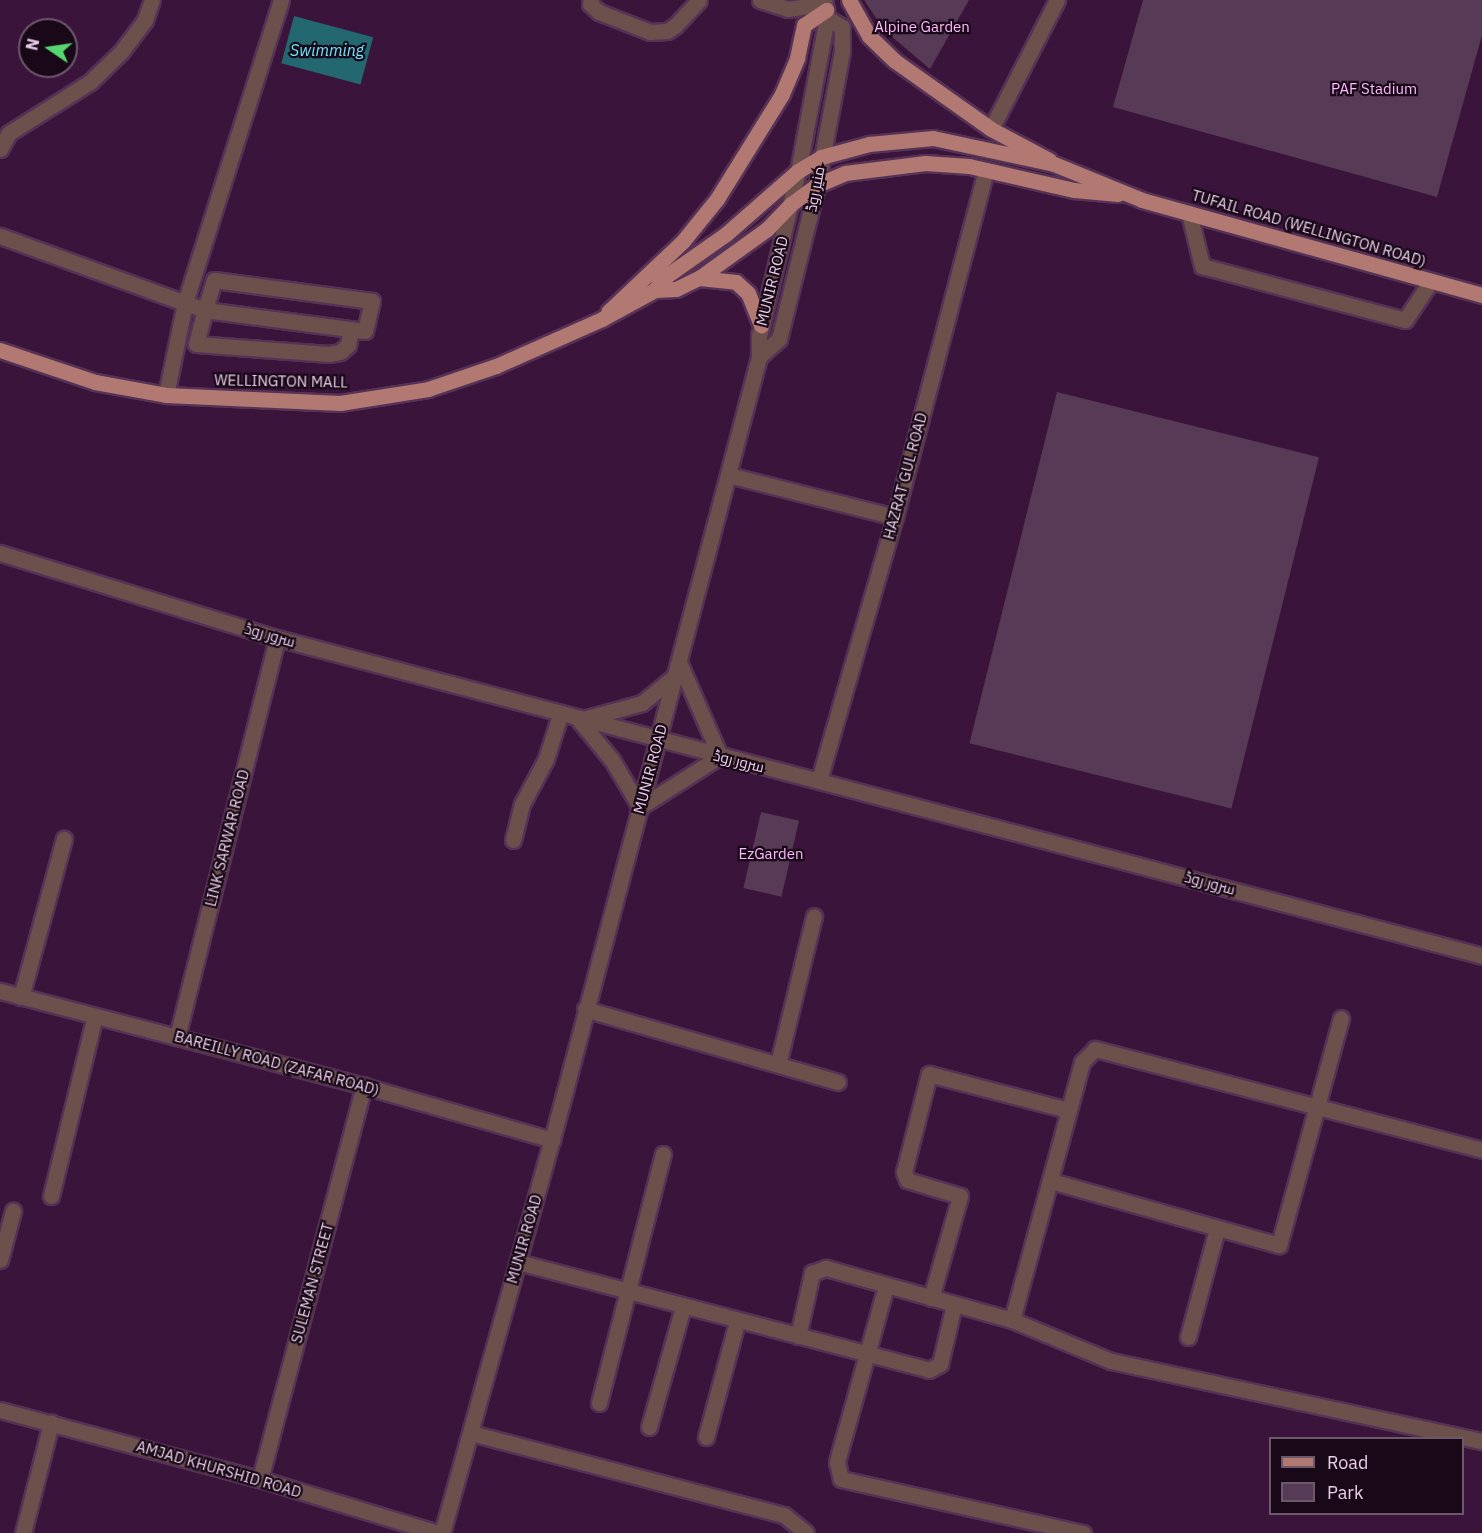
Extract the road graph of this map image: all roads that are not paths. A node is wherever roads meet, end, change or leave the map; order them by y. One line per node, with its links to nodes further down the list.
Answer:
1 (152, 0): 10 (street)
2 (281, 0): 24 (street)
3 (699, 0): 7 (street)
4 (760, 0): 8 (street)
5 (849, 0): 9 (main road)
6 (1057, 0): 9 (street)
7 (587, 1)
8 (825, 8): 11 (street, منیر روڈ); 13 (street, MUNIR ROAD); 26 (main road)
9 (991, 129): 12 (main road)
10 (0, 149)
11 (821, 157): 12 (main road, TUFAIL ROAD (WELLINGTON ROAD)); 13 (main road, TUFAIL ROAD (WELLINGTON ROAD)); 15 (street, منیر روڈ)
12 (1054, 164): 16 (main road, TUFAIL ROAD (WELLINGTON ROAD))
13 (798, 171): 17 (street, MUNIR ROAD); 22 (main road, WELLINGTON MALL)
14 (986, 171): 15 (main road, TUFAIL ROAD (WELLINGTON ROAD)); 16 (main road, TUFAIL ROAD (WELLINGTON ROAD)); 33 (street, HAZRAT GUL ROAD)
15 (817, 185): 17 (main road, TUFAIL ROAD (WELLINGTON ROAD)); 30 (street, منیر روڈ)
16 (1126, 194): 18 (main road, TUFAIL ROAD (WELLINGTON ROAD))
17 (791, 204): 20 (main road, WELLINGTON MALL); 27 (street, MUNIR ROAD)
18 (1189, 213): 21 (main road, TUFAIL ROAD (WELLINGTON ROAD)); 21 (street)
19 (0, 236): 24 (street)
20 (699, 278): 22 (main road, WELLINGTON MALL); 27 (main road)
21 (1431, 281): 23 (main road, TUFAIL ROAD (WELLINGTON ROAD))
22 (655, 290): 26 (main road, WELLINGTON MALL)
23 (1482, 295)
24 (186, 303): 25 (street); 31 (street)
25 (205, 310): 28 (street); 28 (street); 28 (street)
26 (602, 319): 31 (main road, WELLINGTON MALL)
27 (761, 326): 30 (street, MUNIR ROAD)
28 (351, 330)
29 (0, 350): 31 (main road, WELLINGTON MALL)
30 (759, 357): 32 (street, MUNIR ROAD)
31 (166, 395)
32 (729, 476): 33 (street); 36 (street, MUNIR ROAD)
33 (895, 517): 41 (street, HAZRAT GUL ROAD)
34 (0, 553): 35 (street, سرور روڈ)
35 (277, 638): 37 (street, سرور روڈ); 52 (street, LINK SARWAR ROAD)
36 (677, 669): 38 (street); 39 (street, MUNIR ROAD); 40 (street)
37 (560, 715): 38 (street, سرور روڈ); 44 (street)
38 (579, 720): 39 (street, سرور روڈ); 42 (street)
39 (657, 741): 40 (street, سرور روڈ); 42 (street, MUNIR ROAD)
40 (720, 756): 41 (street, سرور روڈ); 42 (street)
41 (819, 780): 46 (street, سرور روڈ)
42 (640, 807): 49 (street, MUNIR ROAD)
43 (64, 839): 48 (street)
44 (513, 840)
45 (814, 916): 53 (street)
46 (1482, 956)
47 (0, 991): 48 (street, BAREILLY ROAD (ZAFAR ROAD))
48 (21, 997): 50 (street, BAREILLY ROAD (ZAFAR ROAD))
49 (585, 1009): 53 (street); 58 (street, MUNIR ROAD)
50 (95, 1016): 52 (street, BAREILLY ROAD (ZAFAR ROAD)); 62 (street)
51 (1341, 1018): 56 (street)
52 (177, 1037): 55 (street, BAREILLY ROAD (ZAFAR ROAD))
53 (778, 1064): 54 (street)
54 (838, 1082)
55 (364, 1086): 58 (street, BAREILLY ROAD (ZAFAR ROAD)); 86 (street, SULEMAN STREET)
56 (1318, 1105): 57 (street); 59 (street); 64 (street)
57 (1068, 1110): 61 (street); 69 (street)
58 (552, 1140): 66 (street, MUNIR ROAD)
59 (1482, 1150)
60 (663, 1154): 68 (street)
61 (1051, 1181): 64 (street); 72 (street)
62 (51, 1196)
63 (13, 1211): 65 (street)
64 (1217, 1228): 75 (street)
65 (0, 1260)
66 (518, 1262): 68 (street); 81 (street, MUNIR ROAD)
67 (886, 1286): 69 (street); 74 (street); 76 (street)
68 (630, 1290): 71 (street); 77 (street)
69 (931, 1298): 70 (street)
70 (954, 1305): 72 (street); 76 (street)
71 (683, 1307): 73 (street); 80 (street)
72 (1012, 1320): 83 (street)
73 (737, 1322): 74 (street); 82 (street)
74 (798, 1336): 76 (street)
75 (1188, 1337)
76 (866, 1353): 90 (street)
77 (599, 1403)
78 (0, 1410): 79 (street, AMJAD KHURSHID ROAD)
79 (51, 1424): 86 (street, AMJAD KHURSHID ROAD); 87 (street)
80 (649, 1427)
81 (471, 1433): 88 (street, MUNIR ROAD); 89 (street)
82 (706, 1437)
83 (1459, 1437)
84 (1464, 1438): 85 (street)
85 (1482, 1442)
86 (260, 1479): 88 (street, AMJAD KHURSHID ROAD)
87 (22, 1533)
88 (440, 1533)
89 (806, 1533)
90 (1083, 1533)

